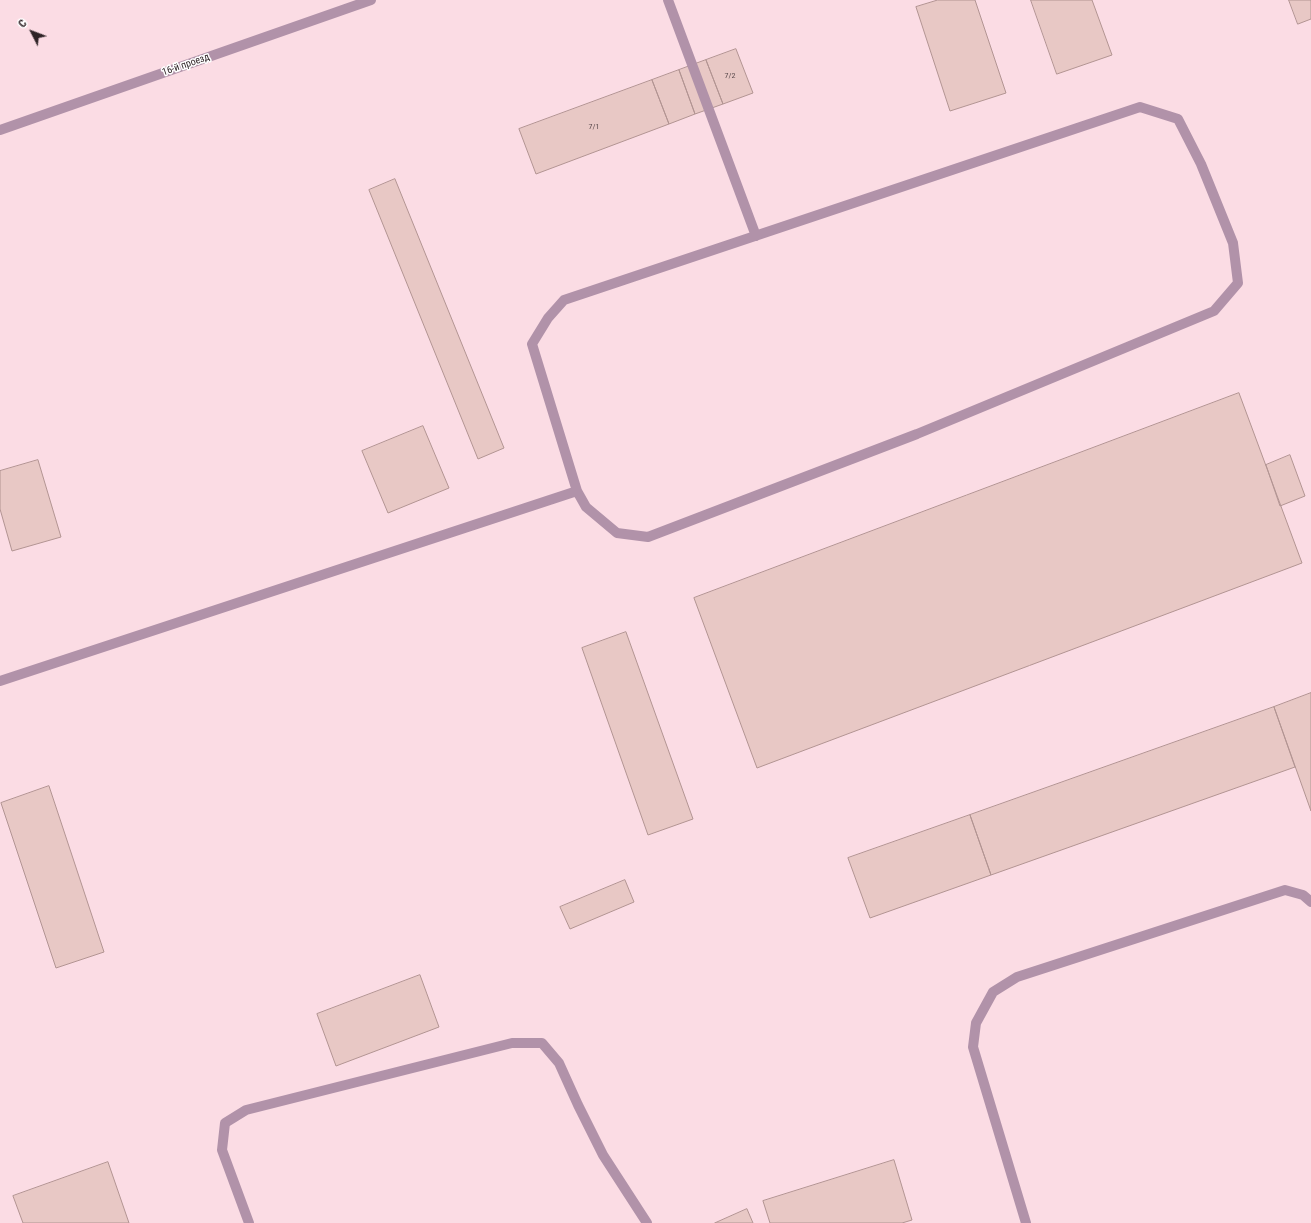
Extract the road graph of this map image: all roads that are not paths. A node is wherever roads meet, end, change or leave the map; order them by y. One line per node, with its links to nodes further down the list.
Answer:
1 (371, 0): 3 (street, 16-й проезд)
2 (668, 0): 4 (street)
3 (0, 130)
4 (756, 236): 5 (street); 5 (street)
5 (577, 491): 6 (street)
6 (0, 681)
7 (1311, 902): 10 (street)
8 (249, 1223): 9 (street)
9 (647, 1223)
10 (1026, 1223)

